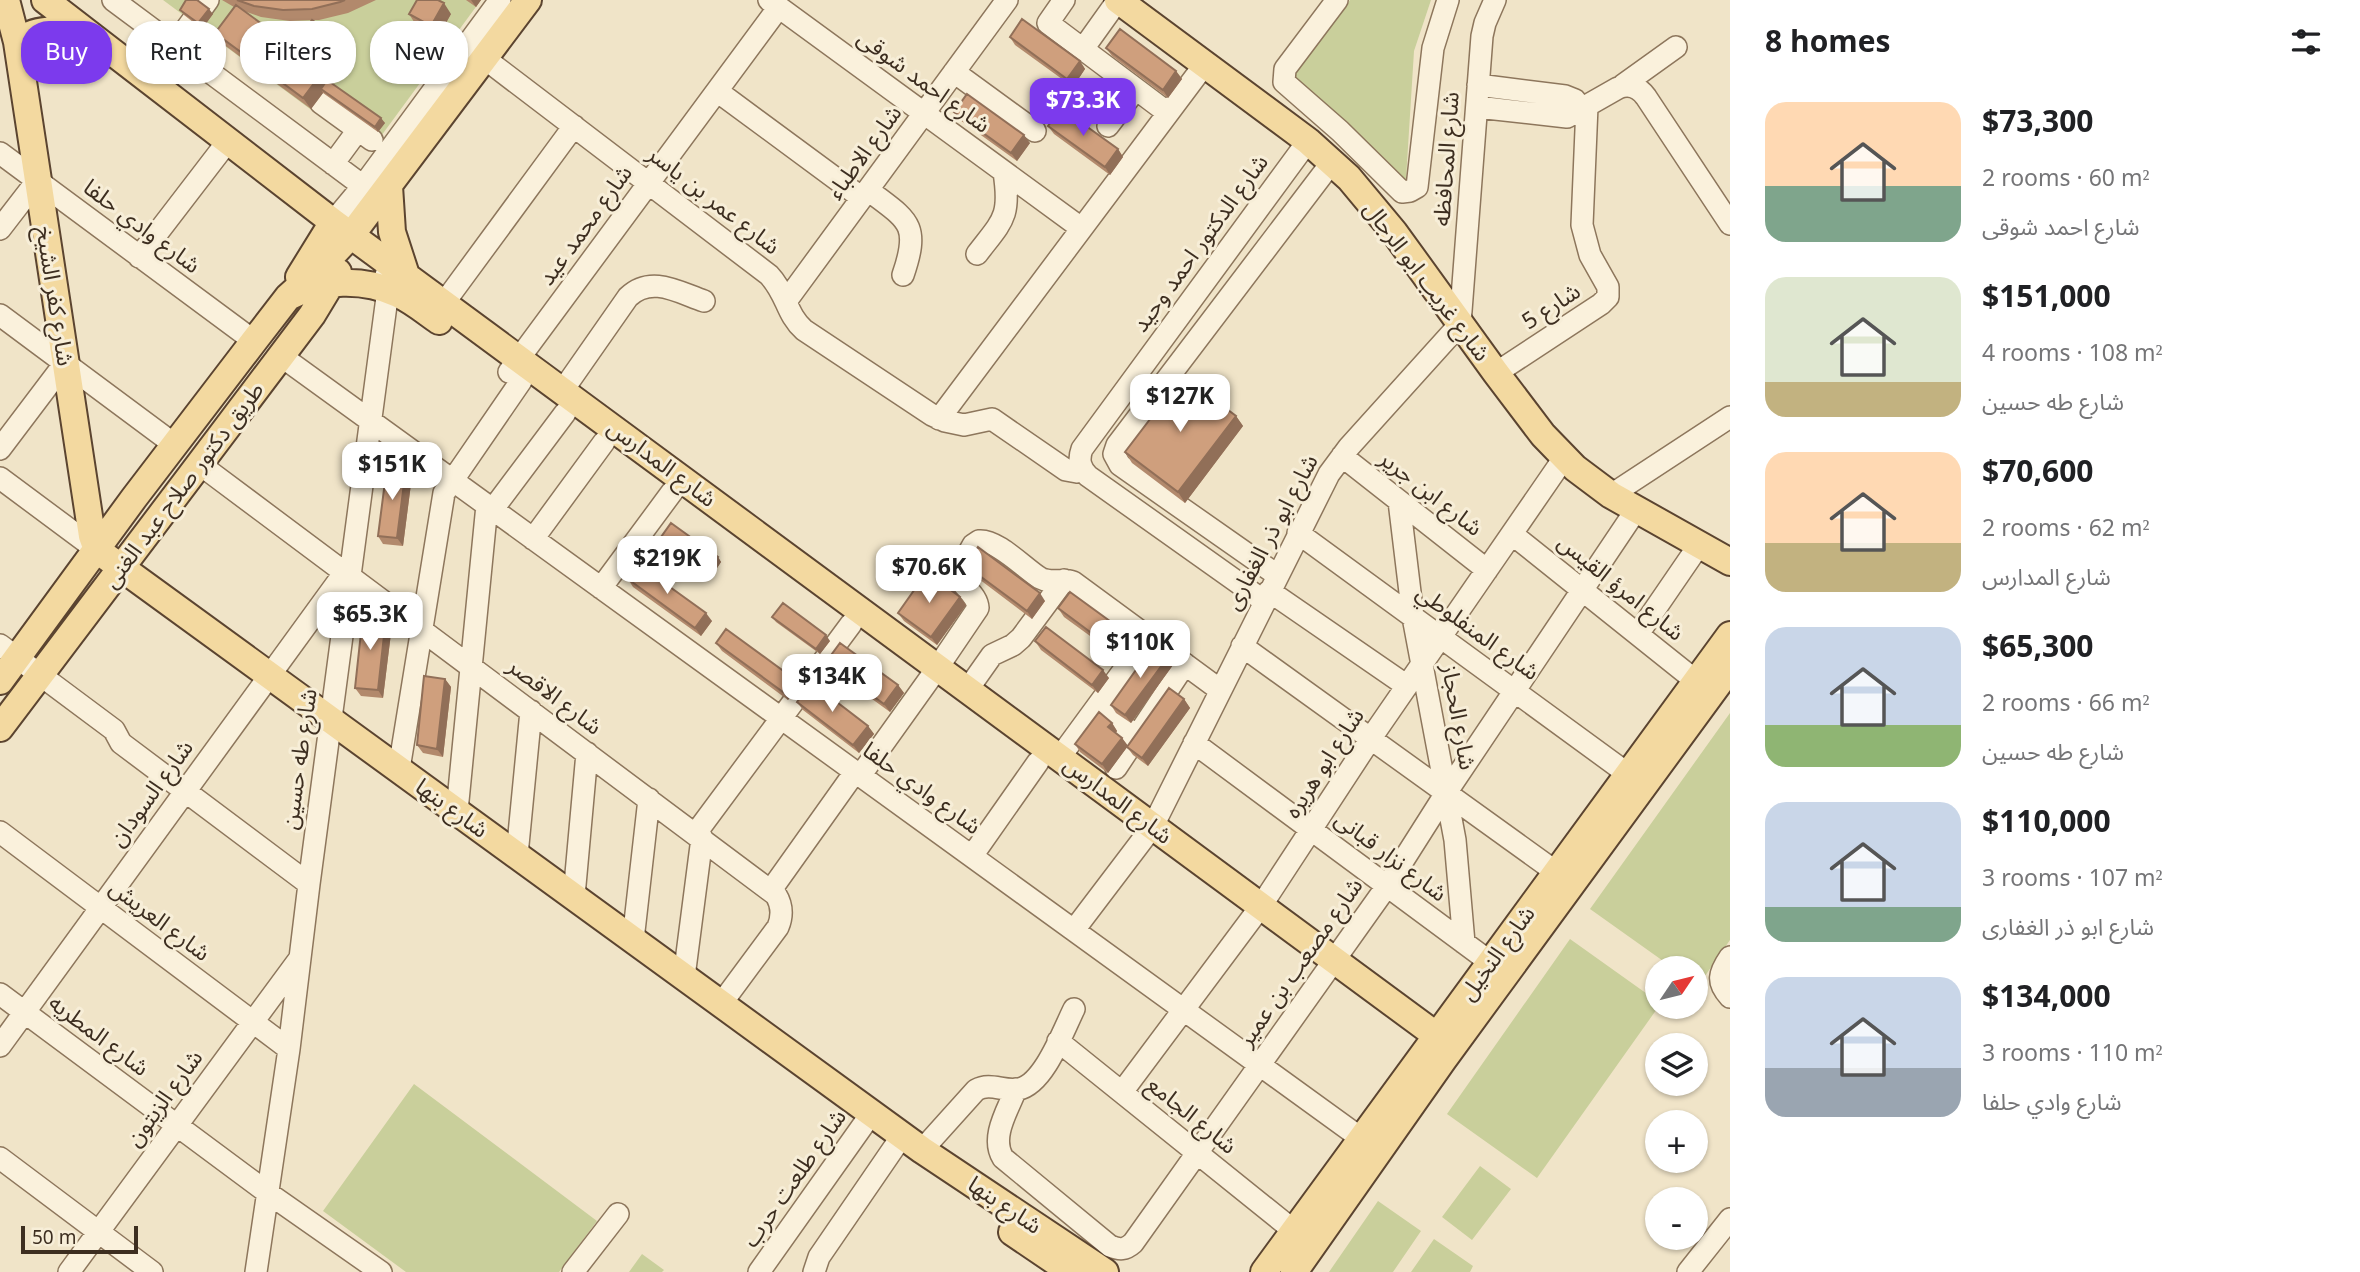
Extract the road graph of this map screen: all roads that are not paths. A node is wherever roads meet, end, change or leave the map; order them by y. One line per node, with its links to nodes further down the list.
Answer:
1 (6, 0): 13 (street); 17 (main road)
2 (45, 0): 14 (main road, شارع المدارس)
3 (113, 0): 15 (street)
4 (500, 0): 47 (street)
5 (527, 0): 21 (main road, طريق دكتور صلاح عبد الغنى)
6 (1007, 0): 24 (street, شارع الاطباء)
7 (1064, 0): 19 (street)
8 (1118, 0): 19 (street); 23 (main road, شارع غريب ابو الرجال)
9 (1337, 0): 10 (street)
10 (1448, 0)
11 (1495, 0): 27 (street, شارع المحافظه)
12 (774, 4): 30 (street, شارع محمد عيد); 34 (street, شارع احمد شوقى)
13 (0, 8)
14 (73, 21)
15 (141, 21)
16 (21, 40): 17 (main road)
17 (17, 42): 45 (main road, شارع كفر الشيخ)
18 (1676, 47): 28 (street)
19 (1083, 49): 29 (street)
20 (112, 51): 22 (main road, شارع المدارس)
21 (484, 58): 36 (street, شارع عمر بن ياسر); 48 (main road, طريق دكتور صلاح عبد الغنى)
22 (126, 62)
23 (1205, 64): 35 (street); 40 (main road, شارع غريب ابو الرجال)
24 (954, 72): 34 (street, شارع الاطباء); 38 (street)
25 (154, 84): 39 (main road, شارع المدارس)
26 (225, 84): 43 (street)
27 (1478, 85): 32 (street, شارع المحافظه); 33 (street)
28 (1623, 85): 33 (street); 50 (street)
29 (1136, 89): 35 (street); 37 (street)
30 (717, 91): 46 (street, شارع محمد عيد); 49 (street)
31 (321, 103): 43 (street)
32 (1477, 107): 33 (street); 64 (street, شارع المحافظه)
33 (1584, 107): 69 (street, شارع 5)
34 (924, 113): 44 (street, شارع احمد شوقى); 49 (street, شارع الاطباء)
35 (1168, 113): 52 (street)
36 (574, 126): 46 (street, شارع عمر بن ياسر); 62 (street)
37 (1108, 126)
38 (1035, 131)
39 (228, 141): 51 (main road, شارع المدارس); 55 (street)
40 (1308, 141): 42 (main road, شارع غريب ابو الرجال); 80 (street, شارع الدكتور احمد وحيد)
41 (0, 153): 45 (street, شارع وادي حلفا)
42 (1332, 162): 64 (main road, شارع غريب ابو الرجال); 100 (street)
43 (333, 164): 47 (street)
44 (1004, 172): 52 (street, شارع احمد شوقى); 54 (street)
45 (37, 181): 53 (street); 55 (street, شارع وادي حلفا); 67 (main road, شارع كفر الشيخ)
46 (649, 183): 60 (street, شارع عمر بن ياسر); 68 (street, شارع محمد عيد)
47 (363, 186): 51 (street)
48 (389, 186): 51 (main road, طريق دكتور صلاح عبد الغنى); 58 (main road)
49 (865, 194): 56 (street); 60 (street, شارع الاطباء)
50 (1730, 224)
51 (343, 228): 57 (main road, طريق دكتور صلاح عبد الغنى); 58 (main road, شارع المدارس); 59 (main road, طريق دكتور صلاح عبد الغنى)
52 (1081, 228): 72 (street)
53 (0, 229)
54 (977, 254)
55 (139, 257): 65 (street, شارع وادي حلفا)
56 (902, 275)
57 (333, 282): 58 (main road, شارع المدارس); 59 (main road, شارع المدارس); 66 (main road, طريق دكتور صلاح عبد الغنى)
58 (397, 282): 62 (main road, شارع المدارس); 68 (main road, شارع المدارس); 73 (street, شارع طه حسين)
59 (288, 296): 65 (main road, طريق دكتور صلاح عبد الغنى)
60 (787, 300): 72 (street, شارع عمر بن ياسر)
61 (704, 301): 70 (street)
62 (444, 303): 68 (main road, شارع المدارس)
63 (0, 315): 67 (street)
64 (1460, 324): 69 (main road, شارع غريب ابو الرجال); 77 (street, شارع ابو ذر الغفارى)
65 (254, 341): 75 (main road, طريق دكتور صلاح عبد الغنى)
66 (281, 356): 73 (street, شارع وادي حلفا); 79 (main road, طريق دكتور صلاح عبد الغنى)
67 (65, 363): 75 (street); 76 (street); 85 (main road, شارع كفر الشيخ)
68 (517, 370): 70 (main road, شارع المدارس); 82 (street, شارع محمد عيد)
69 (1496, 373): 78 (main road, شارع غريب ابو الرجال)
70 (564, 401): 74 (main road, شارع المدارس); 88 (street); 115 (main road, شارع المدارس)
71 (1730, 417): 84 (street)
72 (939, 419): 80 (street, شارع عمر بن ياسر)
73 (370, 421): 82 (street, شارع وادي حلفا); 97 (street, شارع طه حسين)
74 (604, 442): 83 (main road, شارع المدارس); 92 (street)
75 (175, 446): 86 (main road, طريق دكتور صلاح عبد الغنى)
76 (0, 449)
77 (1342, 456): 87 (street, شارع ابن جرير); 90 (street, شارع ابو ذر الغفارى)
78 (1564, 458): 84 (main road, شارع غريب ابو الرجال); 91 (street, شارع ابو هريره)
79 (198, 463): 95 (main road, طريق دكتور صلاح عبد الغنى); 97 (street, شارع الاقصر)
80 (1083, 471): 100 (street)
81 (0, 478): 93 (street, شارع بنها)
82 (451, 480): 88 (street, شارع وادي حلفا); 104 (street, شارع محمد عيد)
83 (672, 492): 99 (street); 103 (main road, شارع المدارس)
84 (1611, 495): 89 (main road, شارع غريب ابو الرجال)
85 (86, 498): 86 (main road); 93 (main road, شارع كفر الشيخ)
86 (134, 498): 93 (main road, طريق دكتور صلاح عبد الغنى)
87 (1399, 501): 96 (street, شارع ابن جرير); 102 (street, شارع الحجاز)
88 (490, 507): 92 (street, شارع وادي حلفا); 113 (street)
89 (1636, 510): 94 (main road, شارع غريب ابو الرجال); 101 (street, شارع مصعب بن عمير)
90 (1298, 533): 100 (street, شارع ابو ذر الغفارى); 102 (street, شارع المنفلوطي)
91 (1512, 534): 96 (street, شارع ابو هريره); 101 (street, شارع امرؤ القيس)
92 (533, 539): 99 (street, شارع وادي حلفا)
93 (97, 550): 95 (main road, شارع بنها); 110 (main road, طريق دكتور صلاح عبد الغنى)
94 (1720, 554): 105 (street)
95 (121, 567): 116 (main road, شارع بنها); 117 (main road, طريق دكتور صلاح عبد الغنى)
96 (1487, 570): 107 (street, شارع ابو هريره)
97 (347, 574): 104 (street, شارع الاقصر); 116 (street, شارع السودان); 126 (street, شارع طه حسين)
98 (1064, 580): 108 (street); 115 (street); 120 (street)
99 (601, 588): 125 (street, شارع وادي حلفا)
100 (1270, 589): 109 (street, شارع ابو ذر الغفارى); 119 (street)
101 (1583, 590): 105 (street, شارع امرؤ القيس); 122 (street, شارع مصعب بن عمير)
102 (1413, 617): 107 (street, شارع المنفلوطي); 111 (street, شارع الحجاز)
103 (851, 624): 115 (main road, شارع المدارس); 125 (street)
104 (421, 629): 113 (street, شارع الاقصر); 134 (street, شارع محمد عيد)
105 (1637, 634): 118 (street, شارع امرؤ القيس)
106 (1730, 635): 118 (main road, شارع النخيل)
107 (1441, 637): 111 (street, شارع ابو هريره); 122 (street, شارع المنفلوطي)
108 (1148, 638): 112 (street); 123 (street)
109 (1242, 646): 121 (street, شارع ابو ذر الغفارى); 129 (street)
110 (5, 663): 117 (street)
111 (1423, 663): 119 (street, شارع ابو هريره); 138 (street, شارع الحجاز)
112 (1185, 664): 121 (street); 128 (street)
113 (470, 665): 124 (street, شارع الاقصر); 140 (street)
114 (1730, 668): 171 (main road, شارع النخيل)
115 (934, 674): 120 (main road, شارع المدارس); 132 (main road, شارع المدارس); 135 (street)
116 (270, 675): 126 (main road, شارع بنها); 137 (street, شارع السودان)
117 (36, 680): 127 (main road, طريق دكتور صلاح عبد الغنى); 137 (street)
118 (1696, 681): 136 (main road, شارع النخيل)
119 (1407, 686): 129 (street, شارع ابو هريره)
120 (968, 690): 132 (main road, شارع المدارس)
121 (1220, 690): 130 (street, شارع ابو ذر الغفارى)
122 (1515, 691): 136 (street, شارع المنفلوطي); 138 (street, شارع مصعب بن عمير)
123 (1097, 707): 128 (street); 132 (street)
124 (531, 711): 131 (street, شارع الاقصر); 145 (street)
125 (781, 718): 135 (street, شارع وادي حلفا); 144 (street)
126 (331, 719): 134 (main road, شارع بنها); 148 (street, شارع طه حسين)
127 (0, 728)
128 (1137, 736): 133 (street)
129 (1371, 738): 138 (street); 141 (street, شارع ابو هريره)
130 (1194, 743): 141 (street, شارع نزار قبانى); 143 (street, شارع ابو ذر الغفارى)
131 (587, 753): 139 (street, شارع الاقصر); 151 (street)
132 (1049, 760): 143 (main road, شارع المدارس); 146 (street)
133 (1116, 768)
134 (399, 769): 140 (main road, شارع بنها)
135 (858, 774): 146 (street, شارع وادي حلفا); 150 (street)
136 (1628, 774): 147 (main road, شارع النخيل)
137 (185, 791): 148 (street); 152 (street, شارع السودان)
138 (1446, 793): 147 (street); 149 (street, شارع مصعب بن عمير); 156 (street, شارع الحجاز)
139 (649, 799): 144 (street, شارع الاقصر); 155 (street)
140 (457, 811): 145 (main road, شارع بنها)
141 (1311, 830): 149 (street, شارع نزار قبانى); 153 (street, شارع ابو هريره)
142 (0, 832): 152 (street, شارع العريش)
143 (1148, 832): 153 (main road, شارع المدارس); 154 (street, شارع ابو ذر الغفارى)
144 (699, 836): 150 (street, شارع الاقصر); 161 (street)
145 (517, 855): 151 (main road, شارع بنها)
146 (972, 856): 154 (street, شارع وادي حلفا)
147 (1556, 872): 159 (main road, شارع النخيل)
148 (309, 884): 157 (street, شارع طه حسين)
149 (1387, 886): 156 (street, شارع نزار قبانى); 160 (street, شارع مصعب بن عمير)
150 (771, 890): 164 (street)
151 (574, 896): 155 (main road, شارع بنها)
152 (100, 908): 167 (street, شارع السودان); 168 (street, شارع العريش)
153 (1256, 913): 160 (main road, شارع المدارس); 166 (street, شارع ابو هريره)
154 (1074, 930): 166 (street, شارع وادي حلفا)
155 (633, 940): 161 (main road, شارع بنها)
156 (1464, 943): 159 (street, شارع نزار قبانى)
157 (302, 955): 168 (street, شارع الزيتون); 172 (street, شارع طه حسين)
158 (1730, 957): 163 (street)
159 (1490, 962): 171 (main road, شارع النخيل)
160 (1330, 967): 171 (main road, شارع المدارس); 173 (street, شارع مصعب بن عمير)
161 (684, 977): 164 (main road, شارع بنها)
162 (0, 994): 167 (street, شارع المطريه)
163 (1730, 997)
164 (721, 1004): 176 (main road, شارع بنها)
165 (1074, 1009): 169 (street)
166 (1183, 1009): 173 (street, شارع وادي حلفا); 175 (street, شارع ابو هريره)
167 (25, 1012): 170 (street, شارع السودان); 177 (street, شارع المطريه)
168 (253, 1021): 172 (street, شارع العريش); 177 (street, شارع الزيتون)
169 (1058, 1041): 174 (street); 175 (street, شارع الجامع)
170 (0, 1046)
171 (1440, 1048): 178 (main road, شارع النخيل); 197 (main road, شارع النخيل)
172 (289, 1049): 182 (street, شارع طه حسين)
173 (1259, 1065): 178 (street, شارع وادي حلفا); 180 (street, شارع مصعب بن عمير)
174 (1016, 1089): 179 (street); 180 (street, شارع مصعب بن عمير)
175 (1122, 1092): 180 (street, شارع الجامع)
176 (871, 1114): 179 (main road, شارع بنها); 192 (street, شارع طلعت حرب)
177 (177, 1125): 182 (street, شارع المطريه); 186 (street, شارع الزيتون)
178 (1362, 1139): 185 (main road, شارع النخيل)
179 (909, 1141): 193 (street); 194 (main road, شارع بنها); 195 (main road, شارع بنها)
180 (1197, 1153): 185 (street, شارع الجامع)
181 (0, 1158): 186 (street)
182 (268, 1193): 189 (street, شارع طه حسين); 190 (street, شارع المطريه)
183 (618, 1214): 191 (street)
184 (1730, 1219): 198 (street)
185 (1293, 1230): 196 (main road, شارع النخيل)
186 (98, 1232): 187 (street, شارع الزيتون); 188 (street)
187 (69, 1272)
188 (152, 1272)
189 (256, 1272)
190 (381, 1272)
191 (573, 1272)
192 (759, 1272)
193 (814, 1272)
194 (1071, 1272)
195 (1105, 1272)
196 (1264, 1272)
197 (1294, 1272)
198 (1688, 1272)

